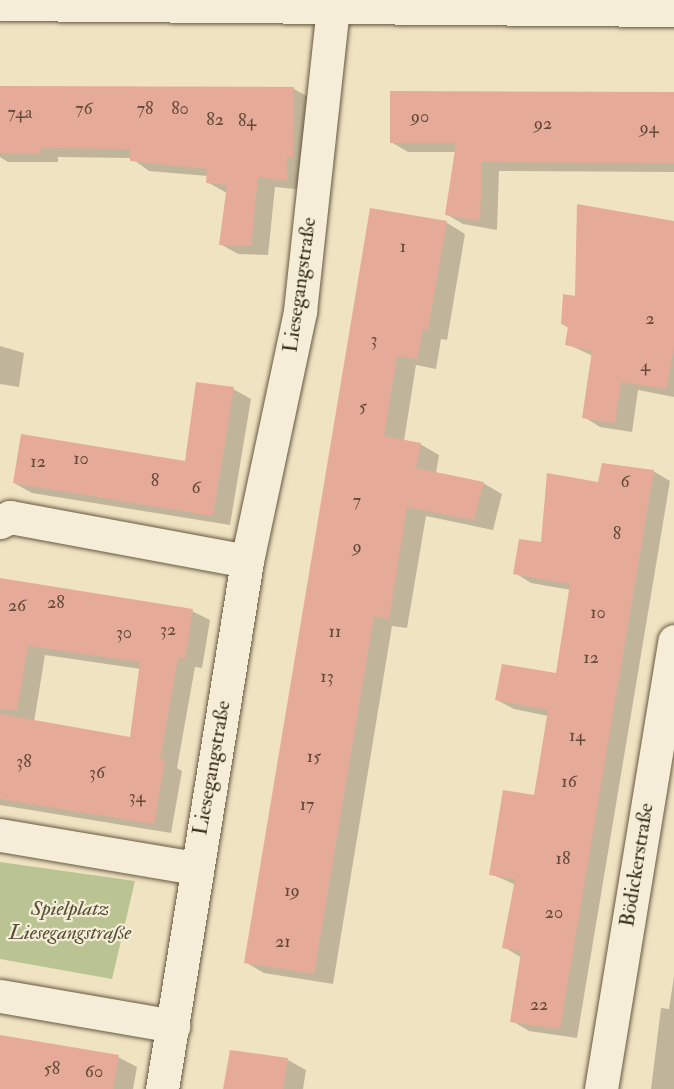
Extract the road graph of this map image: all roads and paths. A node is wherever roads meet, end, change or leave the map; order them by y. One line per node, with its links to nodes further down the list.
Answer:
1 (0, 4): 2 (street)
2 (333, 7): 3 (street); 5 (street, Liesegangstraße)
3 (674, 10)
4 (0, 522): 5 (street)
5 (247, 561): 8 (street, Liesegangstraße)
6 (674, 641): 12 (street, Bödickerstraße)
7 (0, 835): 8 (street)
8 (195, 868): 10 (street, Liesegangstraße)
9 (0, 996): 10 (street)
10 (172, 1026): 11 (street, Liesegangstraße)
11 (162, 1089)
12 (601, 1089)

